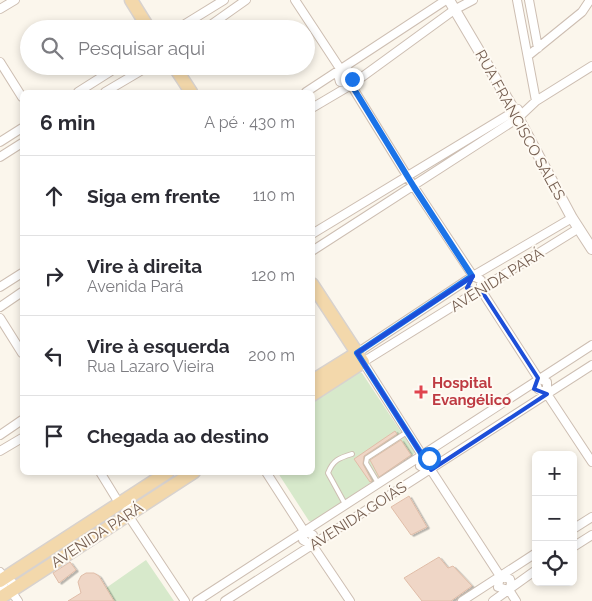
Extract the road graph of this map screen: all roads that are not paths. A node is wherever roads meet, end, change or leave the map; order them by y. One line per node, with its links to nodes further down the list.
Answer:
1 (15, 0): 11 (street)
2 (131, 0): 13 (main road)
3 (224, 0): 14 (street)
4 (246, 0): 15 (street)
5 (295, 0): 16 (street)
6 (447, 0): 12 (street, RUA FRANCISCO SALES); 22 (street)
7 (473, 0): 12 (street)
8 (517, 0): 19 (street)
9 (529, 0): 18 (street)
10 (590, 0): 18 (street)
11 (0, 9)
12 (454, 10): 26 (street); 34 (street, RUA FRANCISCO SALES)
13 (143, 20)
14 (192, 20)
15 (218, 20)
16 (308, 20)
17 (315, 30): 22 (street)
18 (538, 48): 19 (street)
19 (529, 55): 32 (street)
20 (0, 62): 31 (street)
21 (592, 66): 32 (street)
22 (341, 70): 26 (street); 30 (street)
23 (105, 75): 27 (street)
24 (134, 75): 28 (street)
25 (180, 75): 29 (main road)
26 (351, 84): 33 (street); 39 (street)
27 (81, 90)
28 (108, 90)
29 (189, 90)
30 (309, 90)
31 (20, 94)
32 (536, 100): 34 (street)
33 (315, 106)
34 (516, 114): 39 (street); 40 (street); 41 (street, RUA FRANCISCO SALES)
35 (20, 129): 36 (street)
36 (0, 142)
37 (20, 144): 38 (street)
38 (0, 158)
39 (408, 178): 40 (street); 43 (street)
40 (414, 187): 44 (street); 47 (street)
41 (572, 218): 42 (street, RUA FRANCISCO SALES); 47 (street, AVENIDA PARÁ)
42 (579, 228): 45 (street, RUA FRANCISCO SALES); 50 (street, AVENIDA PARÁ)
43 (315, 232)
44 (315, 249)
45 (592, 249)
46 (20, 274): 48 (street)
47 (472, 276): 50 (street); 56 (street, AVENIDA PARÁ)
48 (0, 287)
49 (315, 289): 56 (main road)
50 (481, 290): 56 (street, AVENIDA PARÁ); 58 (street)
51 (20, 293): 52 (street)
52 (0, 307)
53 (0, 318): 55 (street)
54 (592, 345): 58 (street)
55 (20, 350)
56 (360, 358): 59 (main road, AVENIDA PARÁ); 60 (main road, AVENIDA PARÁ); 63 (street)
57 (592, 365): 61 (street, AVENIDA GOIÁS)
58 (538, 378): 61 (street); 68 (street)
59 (315, 380)
60 (315, 393)
61 (548, 394): 69 (street); 70 (street, AVENIDA GOIÁS)
62 (20, 421): 64 (street)
63 (407, 432): 68 (street); 75 (lane)
64 (0, 434)
65 (20, 439): 66 (street)
66 (0, 451)
67 (352, 454): 77 (lane)
68 (422, 455): 70 (street); 75 (street)
69 (592, 462)
70 (431, 470): 84 (street, AVENIDA GOIÁS); 87 (street)
71 (102, 475): 76 (street)
72 (163, 475): 76 (main road, AVENIDA PARÁ)
73 (190, 475): 78 (main road, AVENIDA PARÁ)
74 (268, 475): 81 (street)
75 (378, 483): 77 (street)
76 (119, 503): 78 (street); 88 (main road, AVENIDA PARÁ)
77 (345, 504): 81 (street)
78 (128, 516): 90 (main road, AVENIDA PARÁ); 92 (street)
79 (592, 517): 80 (street)
80 (577, 526)
81 (304, 531): 84 (street); 93 (street)
82 (592, 535): 83 (street)
83 (577, 544)
84 (313, 546): 94 (street, AVENIDA GOIÁS); 95 (street)
85 (532, 556): 87 (street)
86 (532, 573): 89 (street)
87 (500, 576): 89 (street); 96 (street)
88 (1, 577): 90 (street)
89 (509, 590): 97 (street); 98 (street)
90 (14, 596): 91 (main road, AVENIDA PARÁ)
91 (0, 598)
92 (185, 601)
93 (197, 601)
94 (225, 601)
95 (350, 601)
96 (462, 601)
97 (493, 601)
98 (516, 601)

